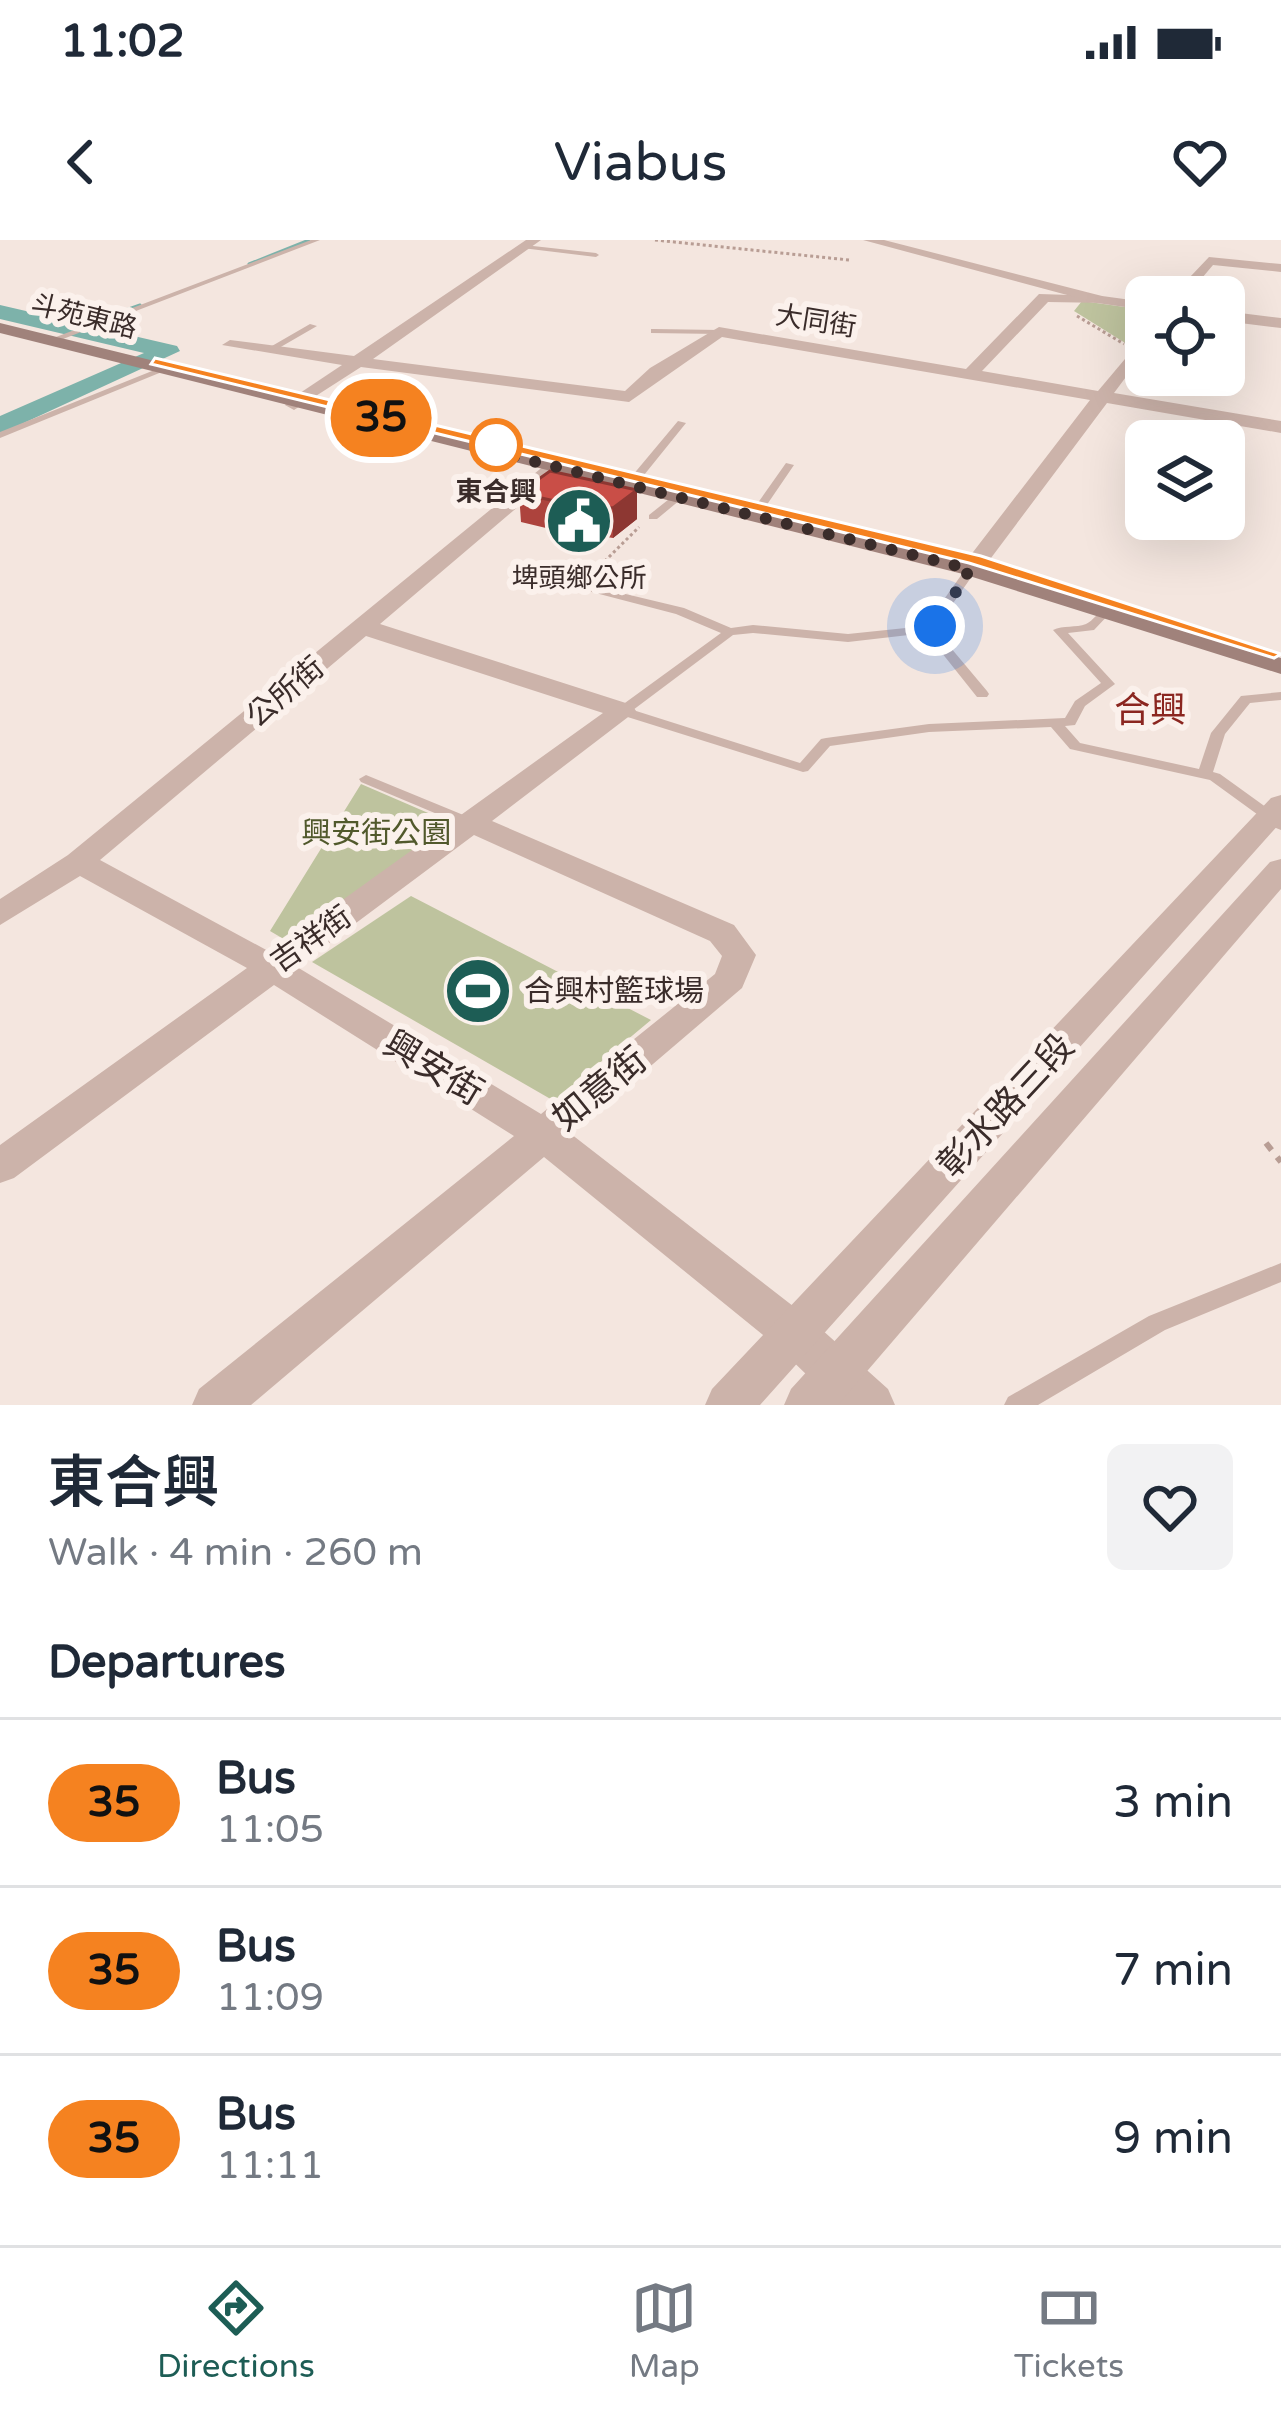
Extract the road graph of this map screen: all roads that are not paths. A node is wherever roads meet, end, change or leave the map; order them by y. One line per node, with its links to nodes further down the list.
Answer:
1 (317, 240): 15 (lane)
2 (869, 240): 7 (street)
3 (530, 244): 4 (lane); 18 (street)
4 (596, 255)
5 (1281, 268): 6 (street)
6 (1196, 276)
7 (1102, 300): 8 (street); 21 (street)
8 (1125, 303)
9 (1245, 319): 10 (street)
10 (1281, 323)
11 (0, 325): 15 (main road, 斗苑東路); 19 (main road, 斗苑東路)
12 (313, 326): 17 (lane)
13 (654, 331): 14 (lane)
14 (719, 332): 21 (street, 大同街); 22 (street)
15 (60, 337): 19 (main road, 斗苑東路)
16 (230, 345): 17 (street)
17 (269, 350): 18 (street)
18 (360, 362): 22 (street); 24 (street)
19 (159, 366): 24 (main road); 28 (lane)
20 (1125, 367): 23 (street)
21 (970, 374): 23 (street, 大同街)
22 (628, 397): 25 (street)
23 (1103, 397): 27 (street, 大同街); 35 (street)
24 (298, 402): 29 (main road)
25 (613, 412)
26 (681, 423): 31 (lane)
27 (1281, 427)
28 (0, 435)
29 (559, 463): 31 (main road); 32 (main road); 38 (street, 公所街)
30 (789, 465): 33 (lane)
31 (636, 478): 32 (main road)
32 (681, 492): 33 (main road); 34 (lane); 35 (main road)
33 (760, 507): 35 (main road)
34 (652, 517)
35 (973, 564): 37 (main road); 39 (lane); 41 (main road)
36 (588, 588): 40 (lane)
37 (1106, 611): 42 (main road); 46 (lane)
38 (364, 627): 45 (street); 51 (street, 公所街)
39 (929, 628): 40 (lane); 43 (lane)
40 (730, 632): 45 (lane)
41 (1281, 654)
42 (1281, 666)
43 (982, 694)
44 (1281, 696): 47 (lane)
45 (622, 711): 46 (lane); 50 (street, 吉祥街)
46 (1054, 722): 47 (lane)
47 (1205, 773): 49 (lane)
48 (366, 779): 50 (lane)
49 (1277, 816): 58 (street, 彰水路三段)
50 (472, 824): 54 (street, 吉祥街); 55 (street, 如意街)
51 (79, 862): 53 (street, 公所街); 54 (street, 興安街)
52 (1281, 868): 59 (street, 彰水路三段)
53 (0, 914)
54 (271, 968): 55 (street, 興安街); 56 (street, 吉祥街)
55 (543, 1134): 58 (street, 興安街); 60 (street, 如意街)
56 (0, 1166)
57 (1281, 1272): 63 (lane)
58 (795, 1334): 59 (street, 興安街); 61 (street, 彰水路三段)
59 (822, 1389): 62 (street, 興安街)
60 (215, 1405)
61 (730, 1405)
62 (871, 1405)
63 (1016, 1405)

